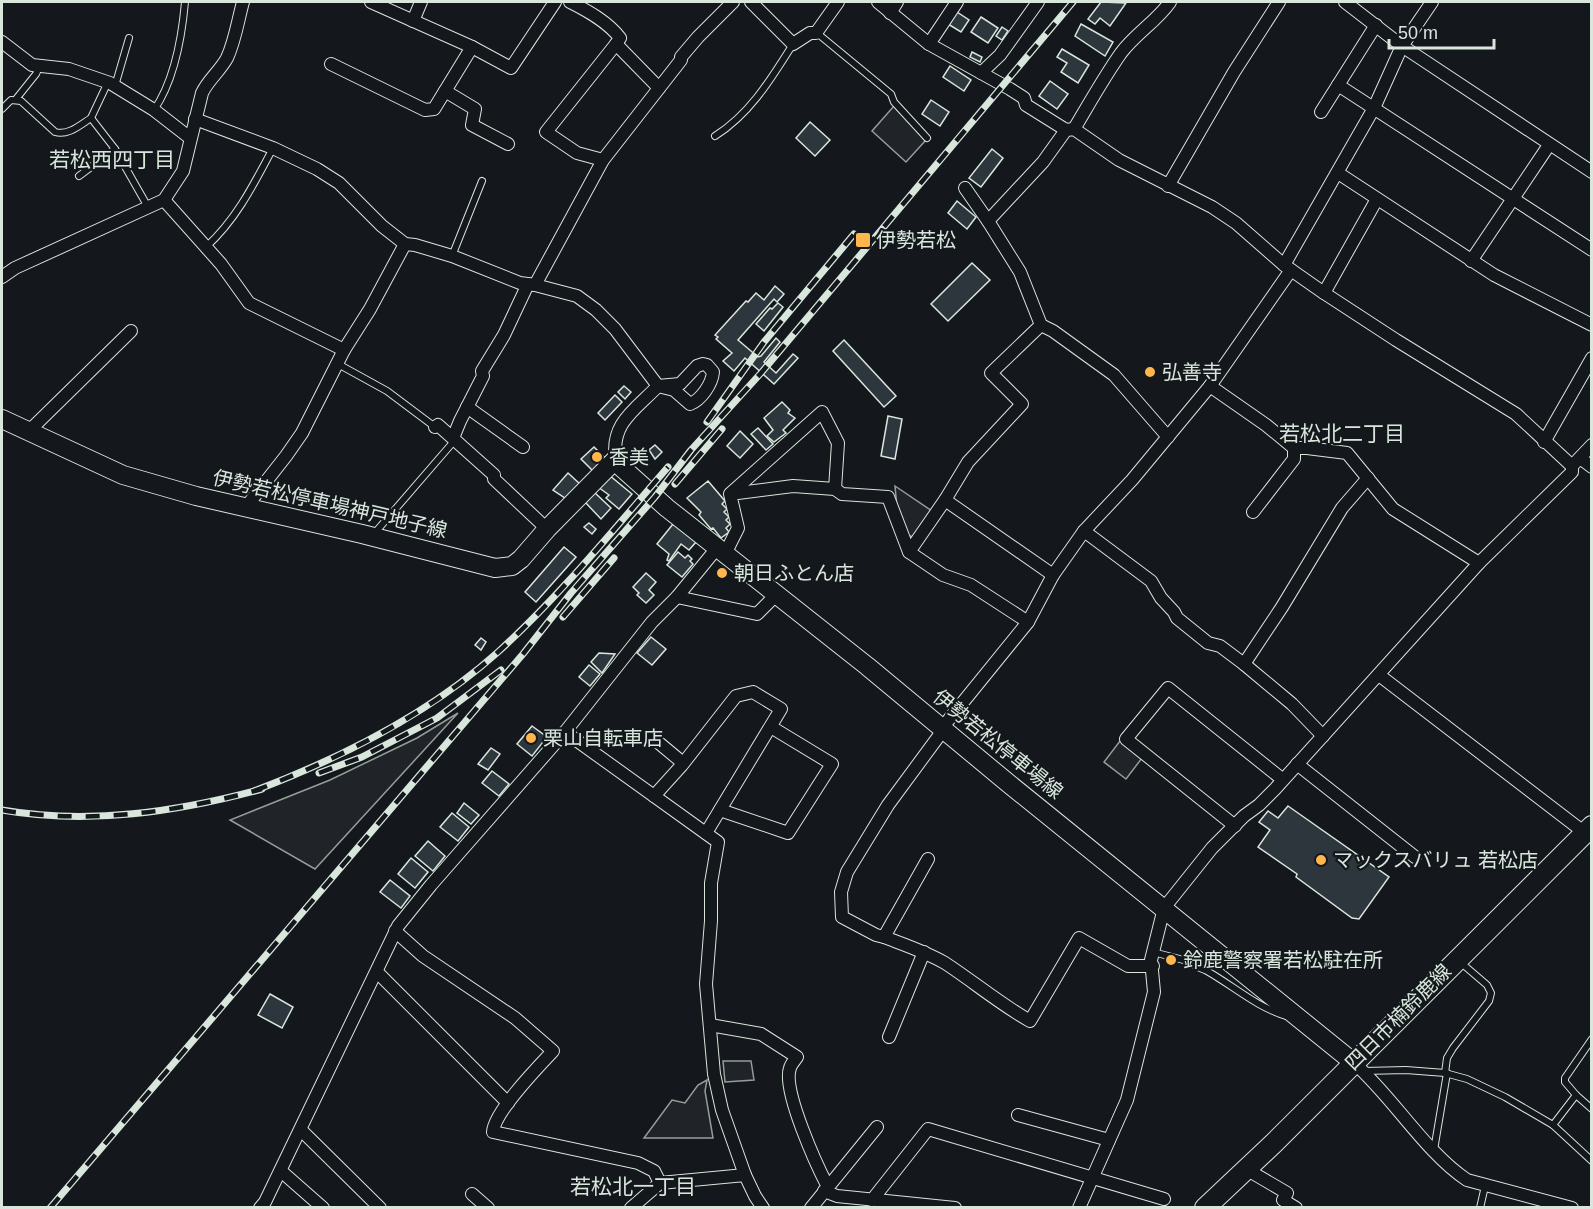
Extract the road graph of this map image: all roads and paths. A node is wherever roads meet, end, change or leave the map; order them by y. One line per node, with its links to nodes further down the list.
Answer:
1 (185, 2): 39 (lane)
2 (243, 2): 42 (street)
3 (371, 2): 19 (street)
4 (421, 2): 19 (street)
5 (555, 2): 28 (street)
6 (570, 2): 24 (street)
7 (733, 2): 34 (street)
8 (751, 2): 25 (street)
9 (838, 2): 21 (street)
10 (878, 2): 18 (street)
11 (897, 2): 18 (street)
12 (957, 2): 26 (street)
13 (1038, 2): 31 (street)
14 (1170, 2): 43 (street)
15 (1276, 2): 56 (street)
16 (1345, 2): 20 (street)
17 (1432, 2): 27 (street)
18 (890, 13): 26 (street)
19 (413, 21): 28 (street)
20 (1376, 25): 27 (street); 33 (street)
21 (816, 33): 25 (street); 46 (lane)
22 (129, 38): 32 (lane)
23 (2, 42): 30 (street)
24 (616, 44): 34 (street); 51 (street)
25 (793, 44): 44 (lane)
26 (929, 44): 31 (street)
27 (1402, 46): 37 (street); 48 (street)
28 (472, 47): 35 (street)
29 (331, 64): 35 (street)
30 (39, 67): 32 (street); 36 (lane)
31 (981, 73): 43 (street)
32 (112, 84): 39 (street); 41 (lane)
33 (1338, 85): 37 (street); 40 (street)
34 (659, 88): 51 (street)
35 (445, 91): 47 (street)
36 (16, 99): 38 (lane); 41 (lane)
37 (1374, 108): 52 (street); 60 (street)
38 (2, 109)
39 (154, 110): 45 (street)
40 (1321, 112)
41 (91, 118): 50 (lane)
42 (195, 119): 45 (street); 49 (street)
43 (1070, 130): 56 (street); 62 (street)
44 (715, 136)
45 (190, 138): 59 (street)
46 (927, 138)
47 (508, 144)
48 (1549, 145): 53 (street); 60 (street)
49 (273, 148): 63 (street); 64 (lane)
50 (115, 149): 54 (lane); 61 (lane)
51 (603, 160): 70 (street)
52 (1338, 172): 58 (street); 68 (street)
53 (1592, 172)
54 (78, 176)
55 (482, 181): 66 (lane)
56 (1168, 186): 68 (street)
57 (965, 188): 62 (street)
58 (1377, 199): 67 (street); 71 (street)
59 (164, 200): 61 (street); 64 (street)
60 (1513, 200): 65 (street); 67 (street)
61 (148, 207): 69 (street)
62 (988, 221): 72 (street)
63 (405, 244): 66 (street); 75 (street)
64 (206, 247): 75 (street)
65 (1592, 250)
66 (452, 256): 70 (street)
67 (1471, 261): 73 (street)
68 (1288, 267): 71 (street); 78 (street)
69 (2, 277)
70 (532, 284): 79 (street); 89 (street)
71 (1324, 293): 85 (street)
72 (1041, 325): 83 (street); 95 (street)
73 (1592, 325)
74 (131, 331): 82 (street)
75 (344, 350): 77 (street)
76 (1592, 358): 85 (street)
77 (338, 364): 81 (lane); 96 (street)
78 (1210, 386): 83 (street); 88 (street)
79 (467, 407): 84 (street); 87 (street)
80 (2, 419): 82 (main road, 伊勢若松停車場神戸地子線)
81 (435, 427): 84 (street)
82 (29, 431): 96 (main road, 伊勢若松停車場神戸地子線)
83 (1168, 437): 99 (street)
84 (454, 439): 98 (street); 100 (lane)
85 (1544, 442): 90 (street)
86 (1592, 445): 90 (street)
87 (523, 447)
88 (1294, 448): 92 (street); 97 (street)
89 (616, 459): 98 (main road, 伊勢若松停車場神戸地子線); 101 (main road, 伊勢若松停車場線)
90 (1576, 462): 91 (street); 103 (street)
91 (1592, 466)
92 (1368, 478): 103 (street); 108 (street)
93 (835, 489): 94 (street); 94 (street); 102 (street)
94 (730, 494): 101 (street)
95 (945, 500): 102 (street); 104 (street)
96 (246, 507): 100 (main road, 伊勢若松停車場神戸地子線)
97 (1253, 512)
98 (547, 529): 100 (main road, 伊勢若松停車場神戸地子線)
99 (1084, 531): 104 (street); 108 (street)
100 (371, 536)
101 (721, 551): 105 (main road, 伊勢若松停車場線); 106 (street)
102 (909, 552): 107 (street)
103 (1479, 563): 109 (street)
104 (1053, 575): 107 (street)
105 (776, 595): 106 (street); 111 (main road, 伊勢若松停車場線)
106 (677, 597): 112 (street)
107 (1028, 622): 111 (street)
108 (1244, 664): 113 (street)
109 (1379, 675): 113 (street); 121 (street)
110 (771, 727): 115 (street); 119 (street); 119 (street)
111 (943, 729): 125 (main road, 伊勢若松停車場線); 127 (street)
112 (565, 732): 118 (street); 126 (street)
113 (1323, 736): 116 (street)
114 (653, 738): 115 (street)
115 (683, 763): 118 (street)
116 (1297, 764): 117 (street); 123 (street)
117 (1282, 779): 120 (street); 120 (street)
118 (654, 796): 122 (street)
119 (720, 810): 122 (street)
120 (1235, 826): 125 (street)
121 (1588, 832): 130 (main road, 四日市楠鈴鹿線)
122 (706, 833): 134 (street)
123 (1415, 857)
124 (928, 859): 127 (street)
125 (1164, 909): 129 (street); 133 (main road, 伊勢若松停車場線)
126 (395, 931): 132 (street); 140 (street)
127 (884, 937): 128 (street)
128 (924, 952): 131 (street); 135 (street)
129 (1153, 952): 131 (street); 133 (lane)
130 (1457, 959): 137 (main road, 四日市楠鈴鹿線); 138 (lane)
131 (1153, 966): 146 (street)
132 (377, 972): 140 (street); 145 (street)
133 (1295, 1015): 137 (main road, 伊勢若松停車場線)
134 (710, 1025): 151 (street); 155 (street)
135 (889, 1037)
136 (1592, 1039): 139 (lane)
137 (1358, 1067): 138 (lane); 147 (street); 149 (main road, 四日市楠鈴鹿線)
138 (1446, 1073): 143 (lane); 147 (lane)
139 (1576, 1095): 141 (lane); 143 (lane)
140 (508, 1103): 153 (street)
141 (1592, 1108)
142 (1018, 1115): 146 (street)
143 (1553, 1125): 148 (lane)
144 (877, 1127): 155 (street)
145 (301, 1130): 150 (street); 162 (street)
146 (1109, 1140): 152 (street)
147 (1434, 1150): 154 (street)
148 (1592, 1161)
149 (1246, 1169): 159 (street); 169 (main road, 四日市楠鈴鹿線)
150 (281, 1171): 160 (street); 161 (street)
151 (745, 1175): 153 (street); 165 (street)
152 (1092, 1178): 157 (street); 158 (street); 168 (street)
153 (660, 1183): 164 (street)
154 (1485, 1186): 171 (lane); 172 (street)
155 (826, 1189): 158 (street); 166 (street)
156 (472, 1194): 163 (street)
157 (1164, 1199)
158 (873, 1200): 167 (street)
159 (1280, 1204): 170 (street)
160 (260, 1208)
161 (323, 1208)
162 (380, 1208)
163 (488, 1208)
164 (631, 1208)
165 (764, 1208)
166 (810, 1208)
167 (955, 1208)
168 (1079, 1208)
169 (1205, 1208)
170 (1296, 1208)
171 (1480, 1208)
172 (1572, 1208)

